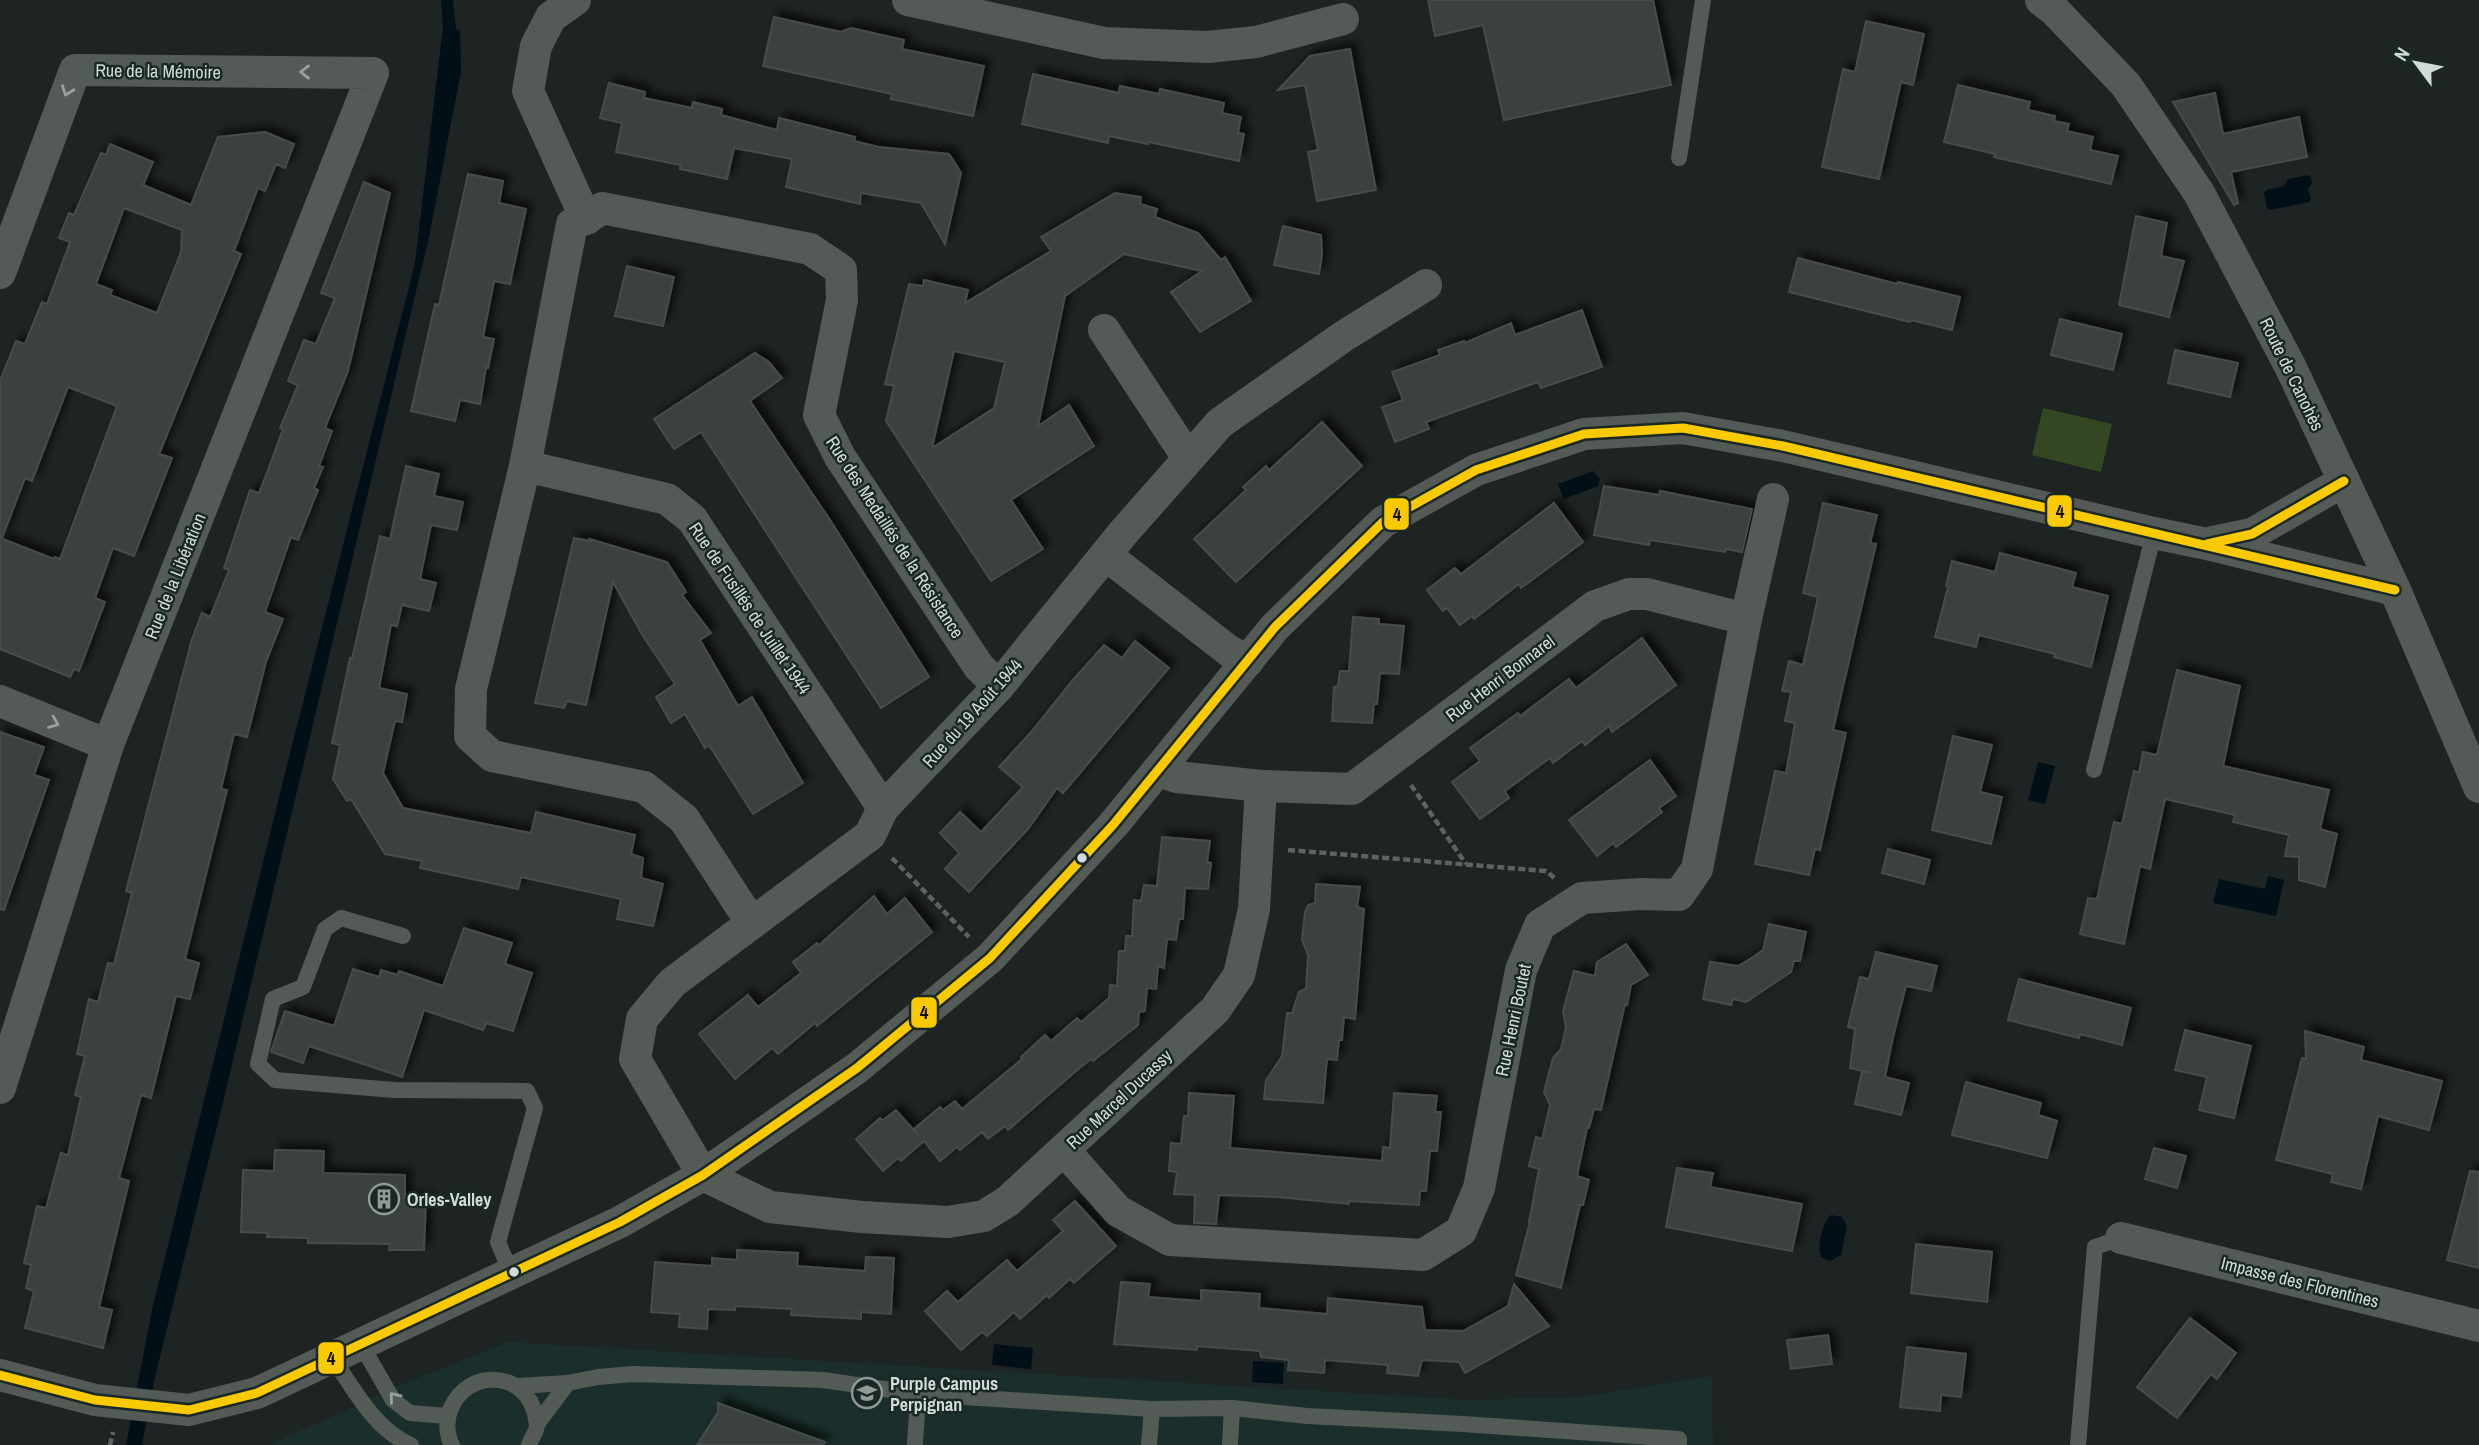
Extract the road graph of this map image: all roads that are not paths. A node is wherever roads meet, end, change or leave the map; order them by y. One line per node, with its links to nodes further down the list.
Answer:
1 (575, 0): 8 (street)
2 (908, 0): 5 (street)
3 (1703, 0): 7 (lane)
4 (2041, 0): 14 (street, Route de Canohès)
5 (1343, 19)
6 (373, 73): 9 (street, Rue de la Mémoire, one-way to 9); 24 (street, Rue de la Libération)
7 (1679, 158)
8 (586, 219): 13 (street); 22 (street, Rue des Medaillés de la Résistance)
9 (0, 273)
10 (1426, 285): 12 (street, Rue du 19 Août 1944)
11 (1104, 330): 12 (street)
12 (1188, 458): 18 (street, Rue du 19 Août 1944)
13 (525, 466): 29 (street, Rue de Fusillés de Juillet 1944); 30 (street)
14 (2344, 481): 17 (street); 19 (street, Route de Canohès)
15 (1773, 499): 20 (street, Rue Henri Boutet)
16 (2154, 533): 17 (street); 21 (street); 25 (lane)
17 (2207, 544): 19 (street)
18 (1106, 555): 21 (street); 22 (street, Rue du 19 Août 1944)
19 (2395, 590): 28 (street, Route de Canohès)
20 (1746, 619): 27 (street, Rue Henri Bonnarel); 33 (street, Rue Henri Boutet)
21 (1248, 661): 26 (street)
22 (999, 686): 29 (street, Rue du 19 Août 1944)
23 (0, 701): 24 (street, one-way to 24)
24 (108, 745): 32 (street, Rue de la Libération)
25 (2094, 770)
26 (1158, 771): 27 (street); 34 (street)
27 (1261, 786): 33 (street, Rue Marcel Ducassy)
28 (2479, 787)
29 (876, 821): 30 (street, Rue du 19 Août 1944)
30 (751, 922): 34 (street, Rue du 19 Août 1944)
31 (403, 936): 36 (lane)
32 (0, 1088)
33 (1065, 1150): 34 (street, Rue Marcel Ducassy)
34 (703, 1175): 36 (street)
35 (2121, 1238): 37 (street, Impasse des Florentines); 55 (lane)
36 (511, 1273): 38 (street)
37 (2479, 1326)
38 (362, 1346): 39 (street); 46 (lane, one-way to 38)
39 (333, 1359): 40 (street); 48 (lane)
40 (0, 1375)
41 (568, 1383): 42 (lane); 43 (lane); 47 (lane)
42 (517, 1386): 46 (lane); 47 (lane)
43 (918, 1394): 45 (lane); 51 (lane)
44 (1232, 1408): 45 (lane); 53 (lane); 54 (lane)
45 (1152, 1409): 52 (lane)
46 (447, 1416): 49 (lane)
47 (537, 1424): 50 (lane)
48 (411, 1445)
49 (453, 1445)
50 (529, 1445)
51 (915, 1445)
52 (1149, 1445)
53 (1230, 1445)
54 (1679, 1445)
55 (2078, 1445)

